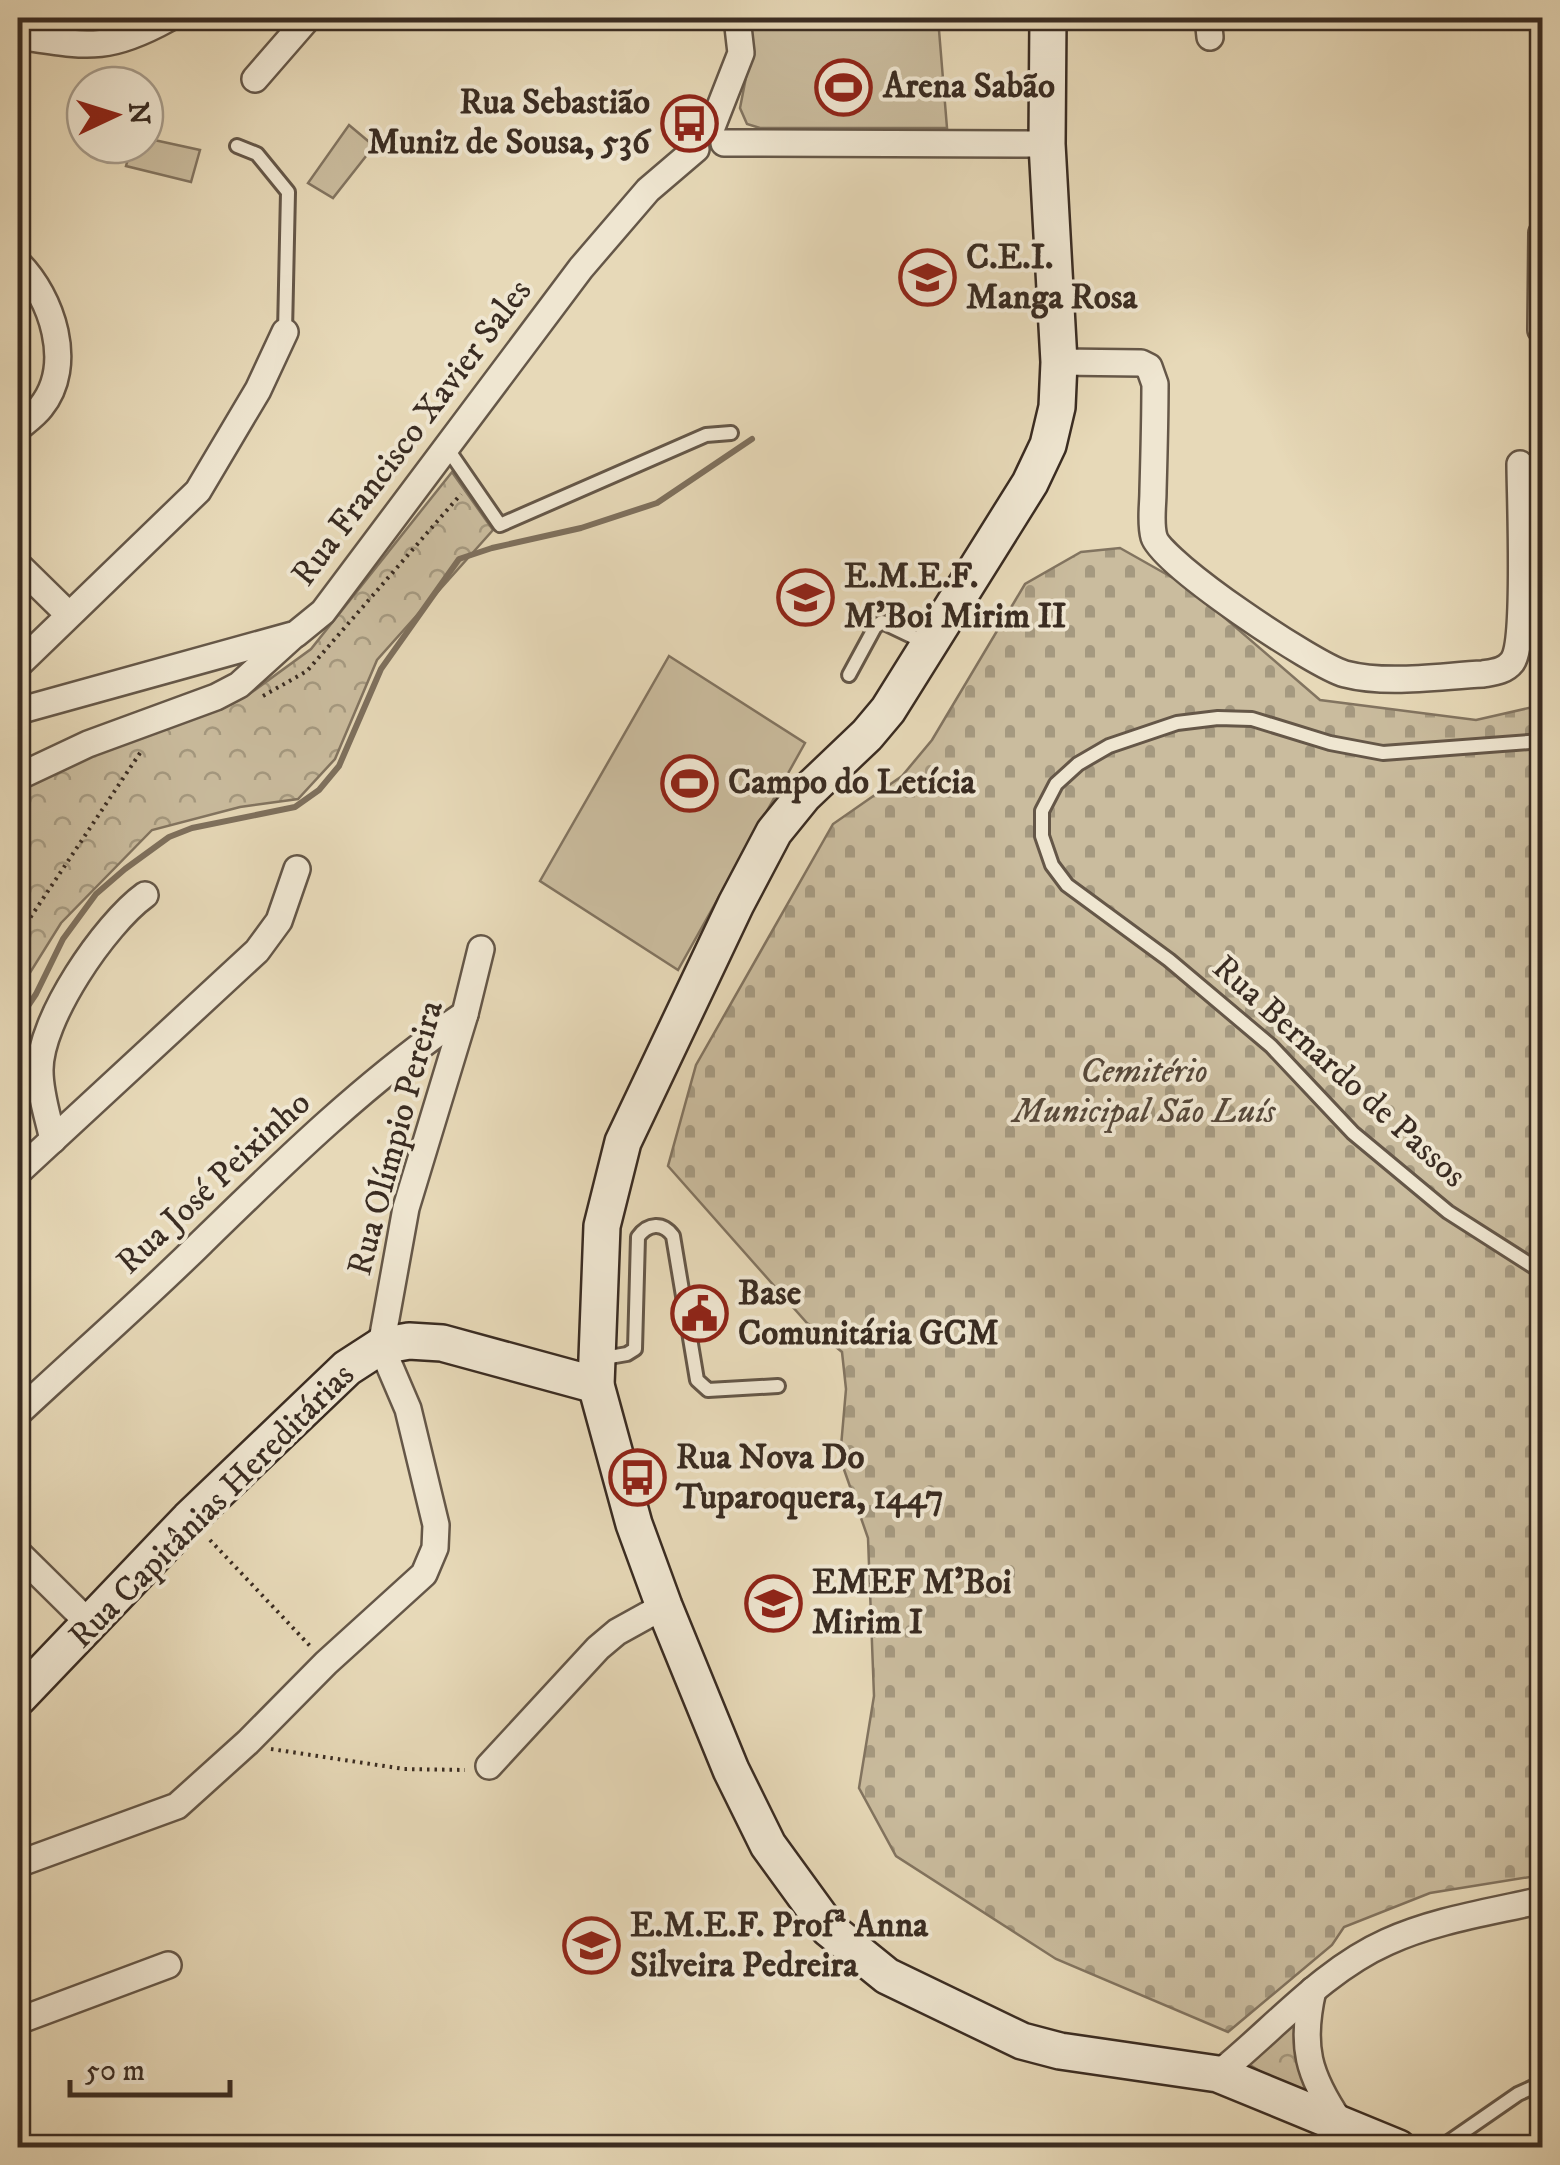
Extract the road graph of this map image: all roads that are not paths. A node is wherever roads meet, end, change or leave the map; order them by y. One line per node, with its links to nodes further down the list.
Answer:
1 (169, 18): 5 (street)
2 (308, 18): 6 (street)
3 (737, 18): 7 (street)
4 (1048, 18): 8 (street)
5 (18, 36)
6 (256, 79)
7 (718, 135): 8 (street); 17 (street, Rua Francisco Xavier Sales)
8 (1047, 144): 14 (street)
9 (237, 146): 13 (lane)
10 (1542, 233): 12 (street)
11 (18, 263): 15 (street)
12 (1541, 330)
13 (285, 332): 20 (street)
14 (1059, 362): 18 (street); 22 (street)
15 (18, 428)
16 (731, 433): 17 (lane)
17 (447, 448): 21 (street, Rua Francisco Xavier Sales)
18 (1520, 464)
19 (18, 565): 20 (street)
20 (68, 614): 23 (street)
21 (296, 634): 25 (street, Rua Francisco Xavier Sales); 27 (street)
22 (928, 645): 24 (lane); 36 (street)
23 (18, 665)
24 (849, 676)
25 (18, 711)
26 (1542, 740): 34 (lane, Rua Bernardo de Passos)
27 (18, 777)
28 (298, 869): 32 (street)
29 (146, 895): 32 (street)
30 (481, 949): 31 (street, Rua Olímpio Pereira)
31 (466, 1014): 35 (street, Rua Olímpio Pereira); 38 (street, Rua José Peixinho)
32 (53, 1140): 33 (street)
33 (18, 1172)
34 (1542, 1272)
35 (380, 1346): 36 (street, Rua Capitânias Hereditárias); 41 (street, Rua Capitânias Hereditárias); 44 (street)
36 (596, 1372): 37 (lane); 40 (street)
37 (778, 1386)
38 (18, 1413)
39 (18, 1553): 41 (street)
40 (664, 1606): 43 (street); 49 (street)
41 (90, 1624): 42 (street, Rua Capitânias Hereditárias)
42 (18, 1698)
43 (488, 1766)
44 (18, 1864)
45 (1542, 1900): 47 (street)
46 (168, 1965): 48 (street)
47 (1314, 1990): 49 (street); 51 (street)
48 (18, 2021)
49 (1218, 2074): 51 (street)
50 (1542, 2083): 53 (lane)
51 (1340, 2122): 52 (street)
52 (1398, 2148)
53 (1440, 2148)

